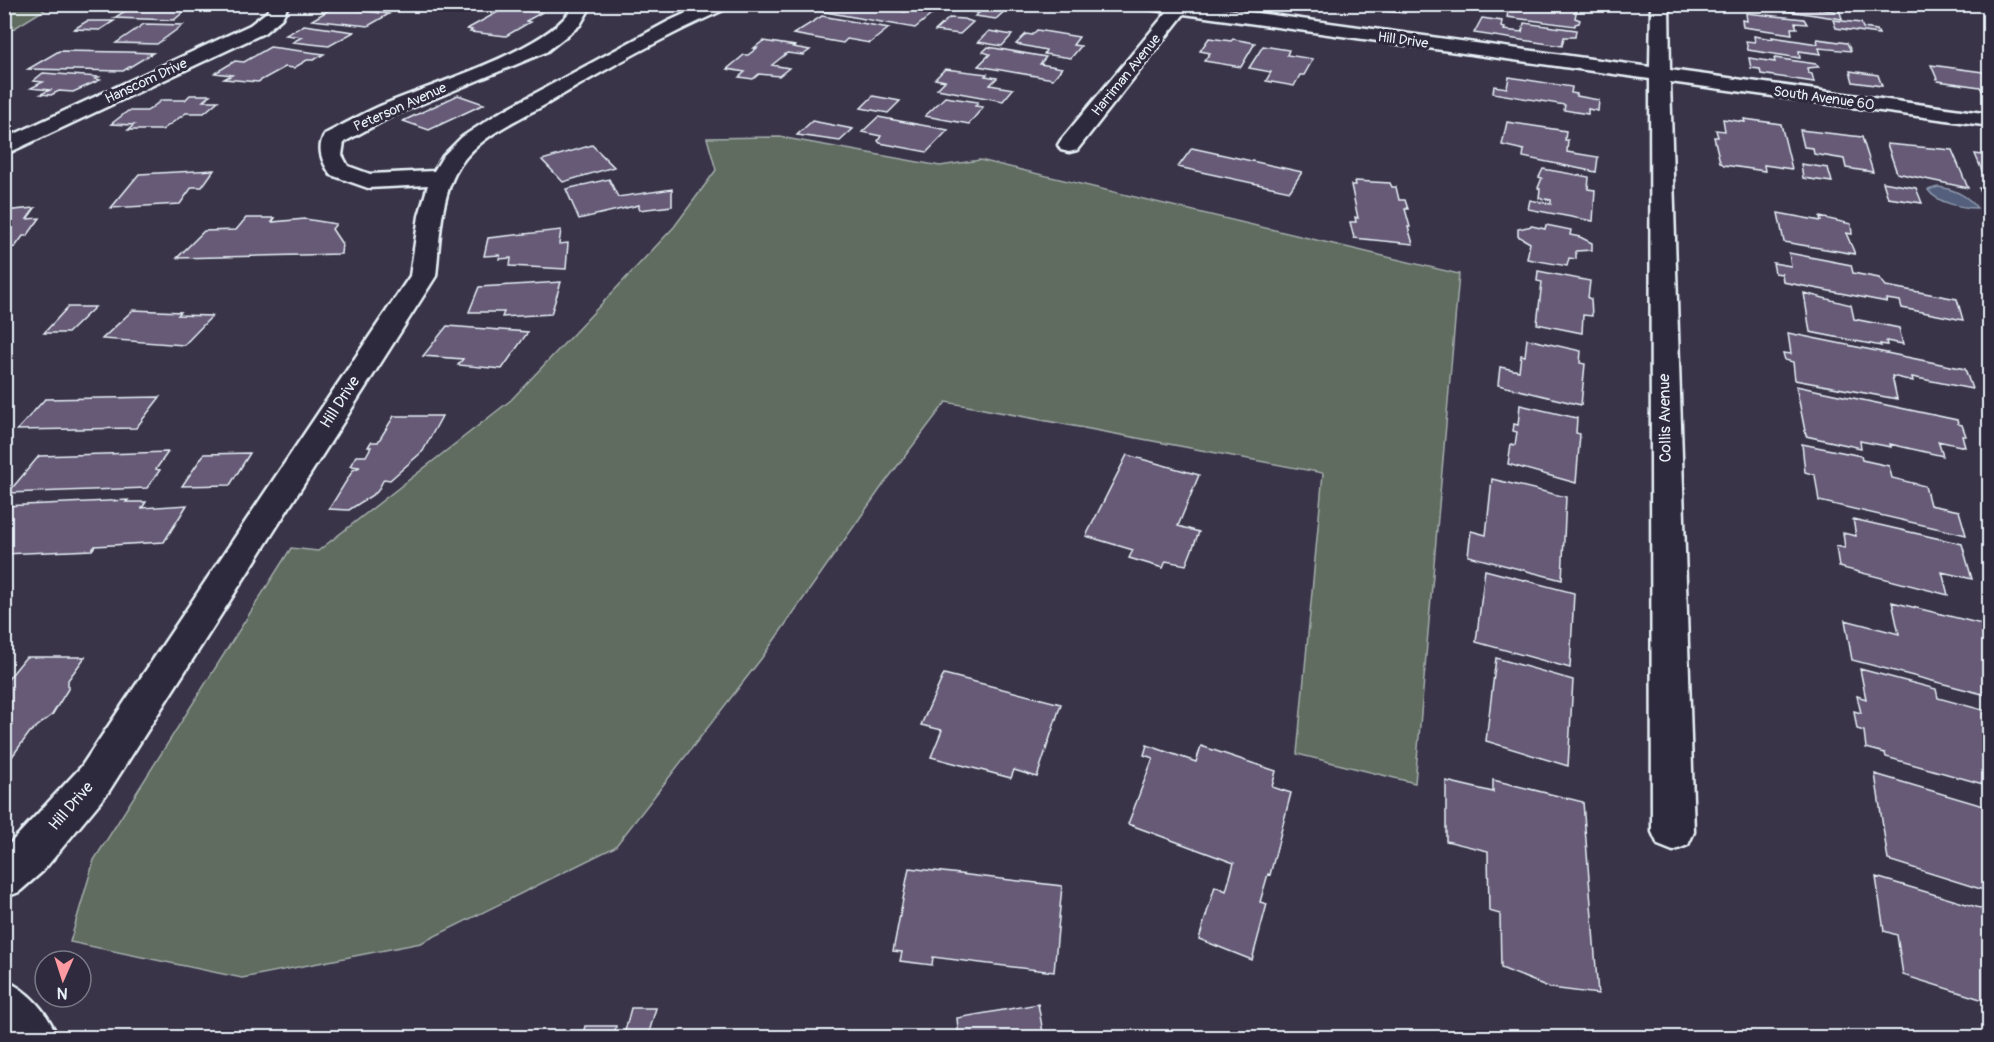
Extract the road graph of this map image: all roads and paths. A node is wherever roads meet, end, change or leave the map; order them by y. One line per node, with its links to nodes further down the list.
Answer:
1 (280, 4): 10 (street, Hanscom Drive)
2 (580, 4): 11 (street, Peterson Avenue)
3 (723, 4): 11 (street, Hill Drive)
4 (1148, 4): 6 (street, Hill Drive)
5 (1660, 4): 7 (street, Collis Avenue)
6 (1181, 7): 7 (street, Hill Drive); 9 (street, Harriman Avenue)
7 (1659, 76): 8 (street, South Avenue 60); 12 (street, Collis Avenue)
8 (1989, 120)
9 (1069, 145)
10 (4, 148)
11 (443, 177): 13 (street, Hill Drive)
12 (1673, 832)
13 (4, 878)
14 (4, 1003): 15 (street)
15 (34, 1038)

